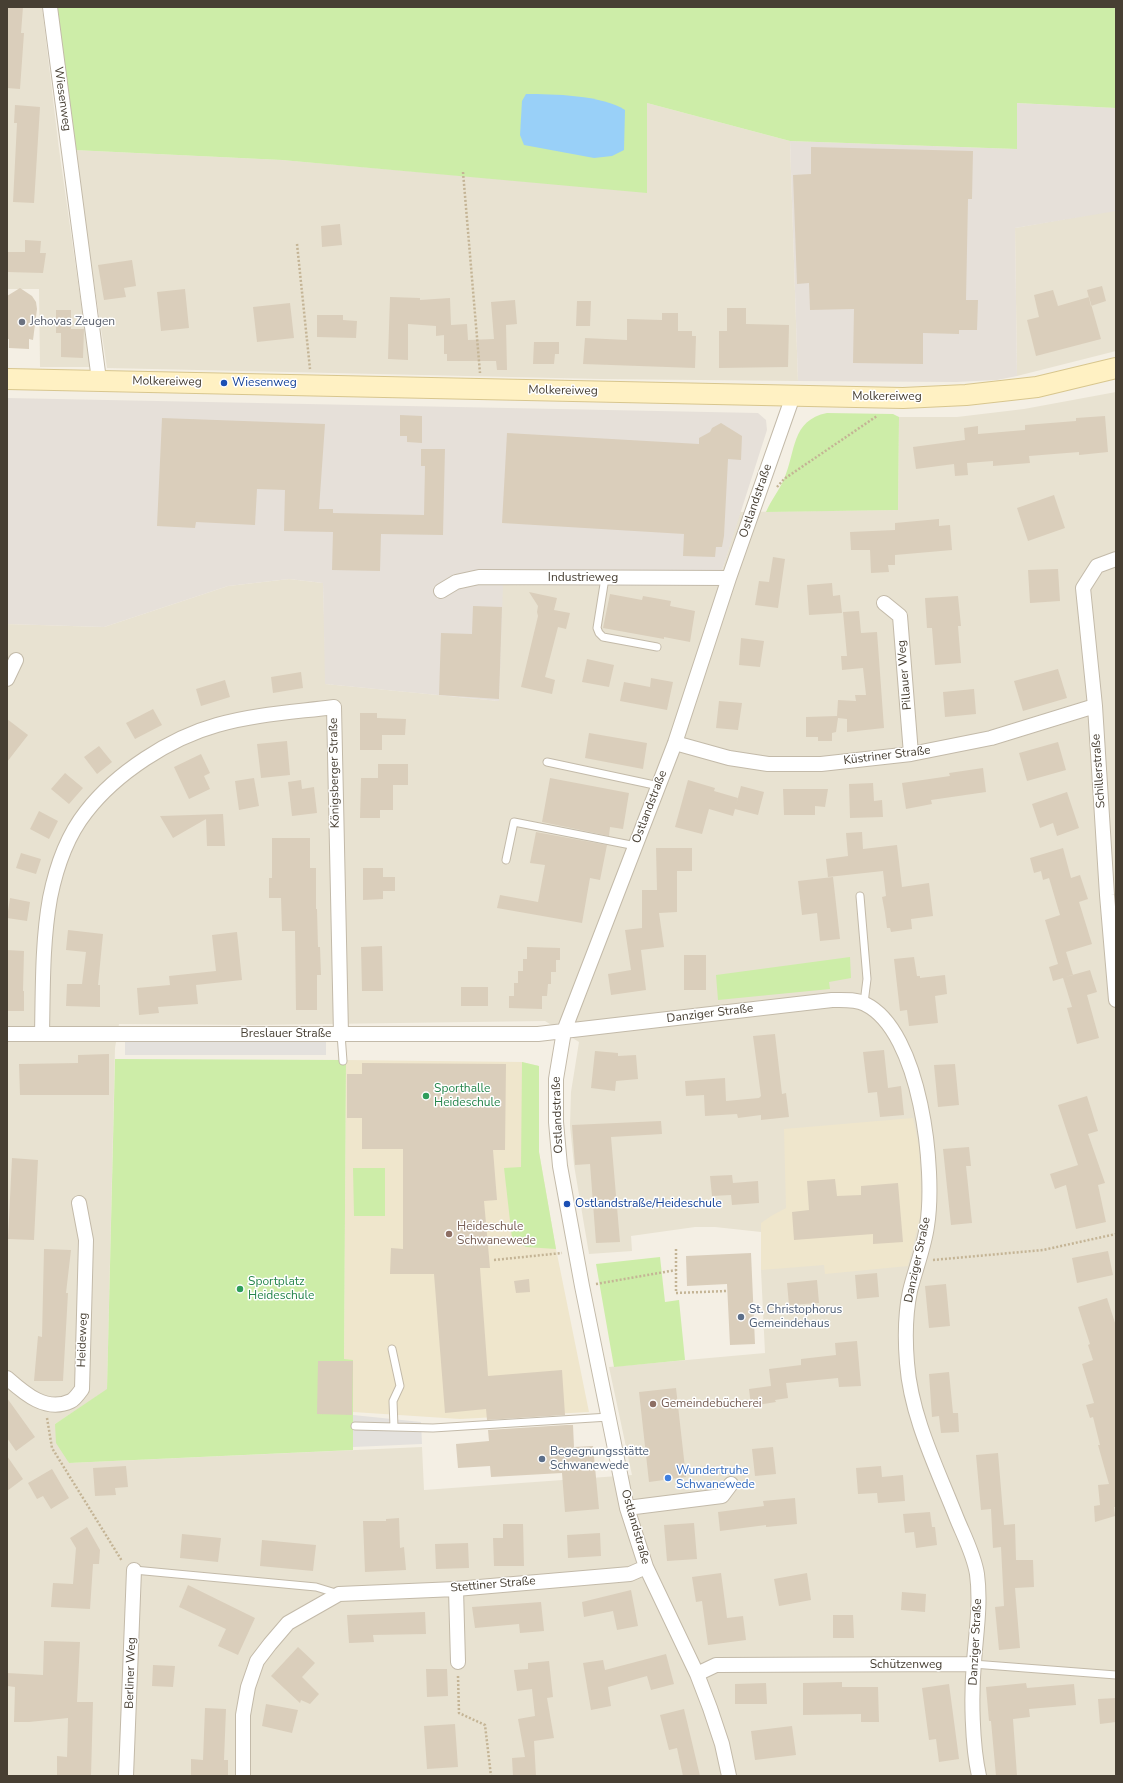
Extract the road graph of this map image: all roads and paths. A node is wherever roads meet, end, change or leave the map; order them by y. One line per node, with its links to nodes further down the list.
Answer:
1 (50, 7): 6 (street, Wiesenweg)
2 (463, 172): 8 (path)
3 (297, 244): 7 (path)
4 (1116, 368): 10 (main road, Molkereiweg)
5 (7, 379): 6 (main road, Molkereiweg)
6 (100, 380): 7 (main road, Molkereiweg)
7 (312, 385): 8 (main road, Molkereiweg)
8 (482, 389): 9 (main road, Molkereiweg)
9 (793, 396): 10 (main road, Molkereiweg); 14 (street, Ostlandstraße)
10 (903, 398): 11 (path)
11 (774, 490)
12 (1116, 559): 20 (street, Schillerstraße)
13 (605, 578): 14 (street, Industrieweg); 15 (street, Industrieweg); 17 (lane)
14 (729, 578): 21 (street, Ostlandstraße)
15 (441, 591)
16 (884, 603): 22 (street, Pillauer Weg)
17 (657, 647)
18 (16, 660): 19 (street)
19 (7, 679)
20 (1095, 706): 22 (street, Küstriner Straße); 27 (street, Schillerstraße)
21 (675, 743): 22 (street, Küstriner Straße); 24 (street, Ostlandstraße)
22 (911, 754)
23 (547, 762): 24 (lane)
24 (659, 786): 25 (street, Ostlandstraße)
25 (636, 846): 26 (lane); 31 (street, Ostlandstraße)
26 (506, 860)
27 (1112, 894): 29 (street, Schillerstraße)
28 (860, 896): 30 (lane)
29 (1116, 1000)
30 (864, 1003): 31 (street, Danziger Straße); 41 (street, Danziger Straße)
31 (564, 1031): 34 (street, Breslauer Straße); 39 (street, Ostlandstraße)
32 (7, 1034): 33 (street, Breslauer Straße)
33 (42, 1034): 34 (street, Breslauer Straße); 34 (street, Königsberger Straße)
34 (341, 1034): 35 (lane)
35 (343, 1061)
36 (79, 1203): 47 (street, Heideweg)
37 (1116, 1234): 41 (path)
38 (676, 1249): 42 (path)
39 (576, 1252): 40 (path); 43 (street, Ostlandstraße)
40 (494, 1260)
41 (918, 1262): 58 (street, Danziger Straße)
42 (676, 1270): 43 (path); 44 (path)
43 (582, 1286): 48 (street, Ostlandstraße)
44 (728, 1291)
45 (392, 1349): 50 (lane)
46 (7, 1378): 47 (street)
47 (45, 1404): 54 (path)
48 (609, 1417): 50 (lane); 52 (street, Ostlandstraße)
49 (355, 1426): 50 (lane)
50 (394, 1427)
51 (731, 1484): 52 (street)
52 (627, 1508): 53 (street, Ostlandstraße)
53 (646, 1567): 55 (street, Stettiner Straße); 59 (street, Ostlandstraße)
54 (134, 1570): 56 (lane, Stettiner Straße); 61 (street, Berliner Weg)
55 (456, 1589): 56 (street, Stettiner Straße); 57 (street)
56 (339, 1594): 62 (street, Stettiner Straße)
57 (458, 1662): 63 (path)
58 (973, 1664): 59 (street, Schützenweg); 60 (lane, Schützenweg); 65 (street, Danziger Straße)
59 (697, 1674): 64 (street, Ostlandstraße)
60 (1116, 1675)
61 (126, 1776)
62 (243, 1776)
63 (491, 1776)
64 (729, 1776)
65 (979, 1776)

